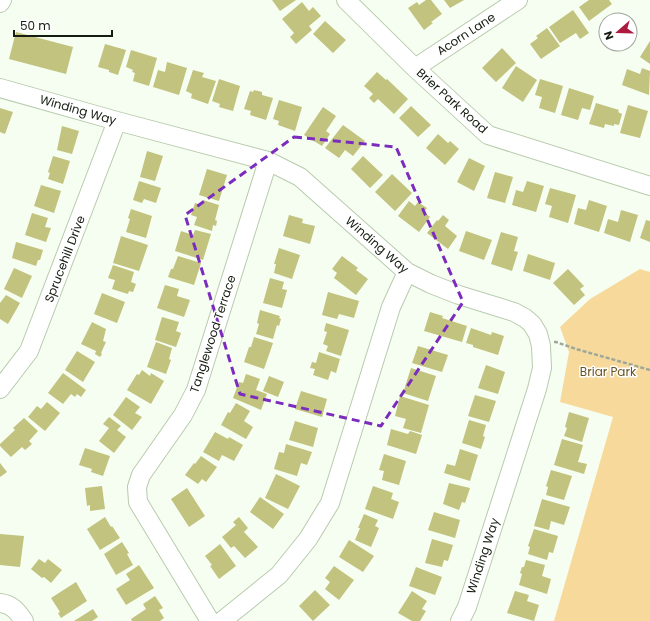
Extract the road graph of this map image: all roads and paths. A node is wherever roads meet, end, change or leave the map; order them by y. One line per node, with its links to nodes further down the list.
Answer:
1 (2, 0): 4 (street)
2 (346, 0): 5 (street, Brier Park Road)
3 (518, 0): 5 (street, Acorn Lane)
4 (0, 3)
5 (415, 68): 9 (street, Brier Park Road)
6 (0, 88): 7 (street, Winding Way)
7 (117, 121): 8 (street, Winding Way); 13 (street, Sprucehill Drive)
8 (268, 161): 10 (street, Winding Way); 16 (street, Tanglewood Terrace)
9 (650, 186)
10 (407, 272): 17 (street); 18 (street, Winding Way)
11 (552, 343): 12 (path)
12 (650, 370)
13 (0, 389)
14 (0, 603): 15 (street)
15 (24, 621)
16 (210, 621)
17 (222, 621)
18 (460, 621)

